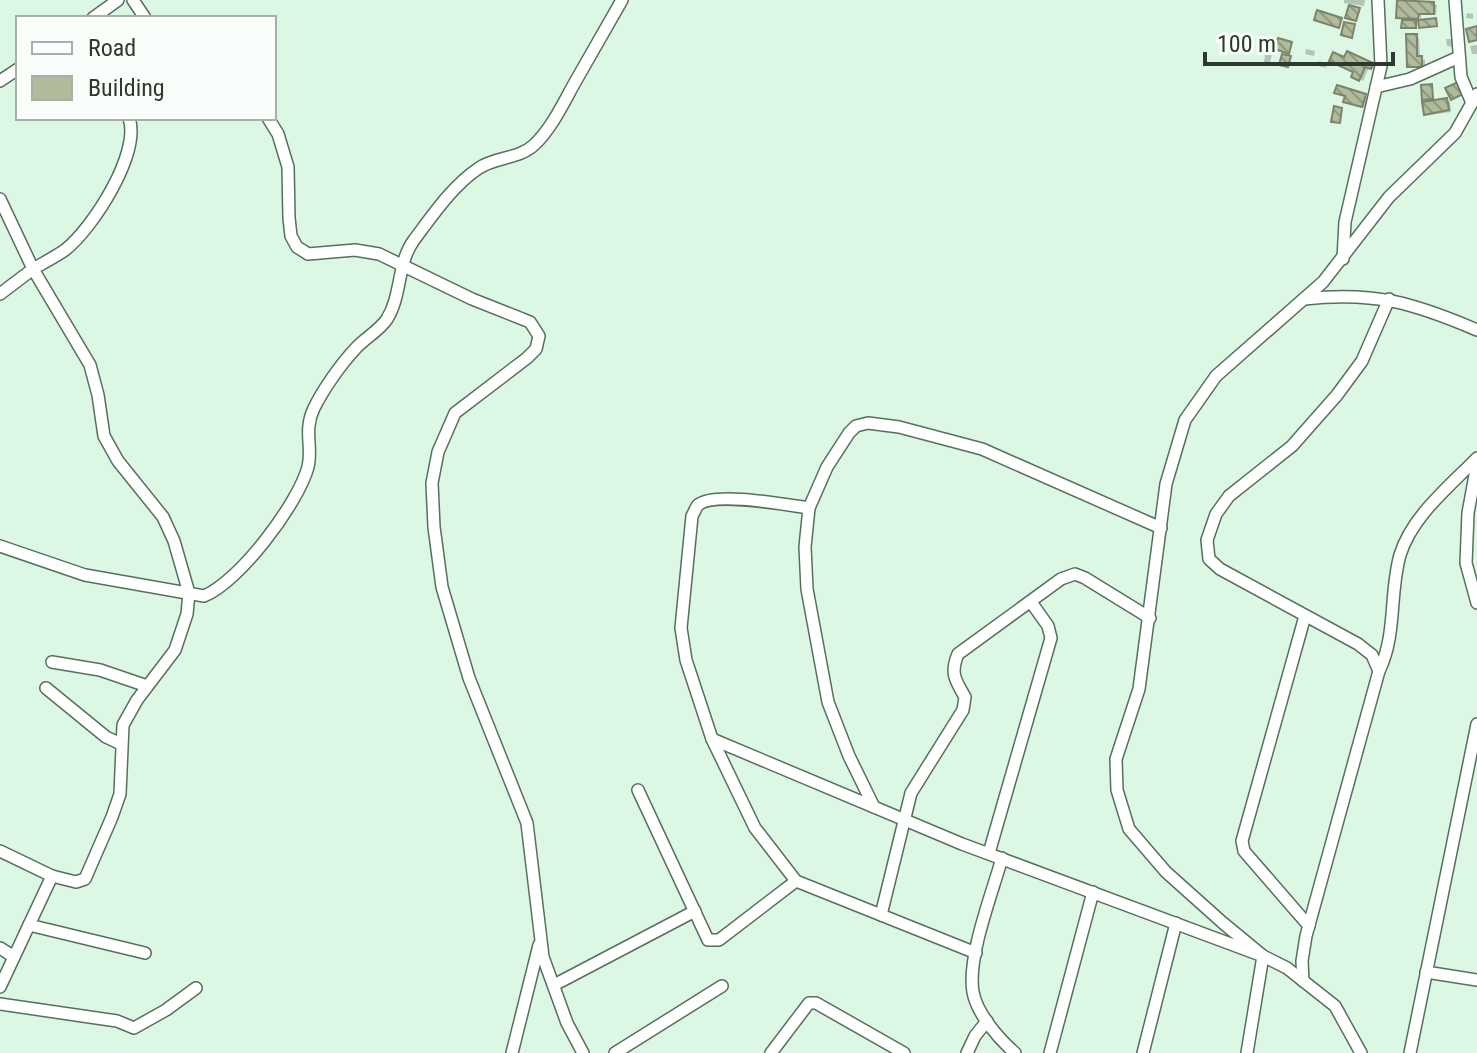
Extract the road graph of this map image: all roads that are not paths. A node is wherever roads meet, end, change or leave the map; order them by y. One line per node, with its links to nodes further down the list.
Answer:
1 (118, 0): 5 (street)
2 (622, 0): 13 (street)
3 (1378, 0): 7 (street)
4 (1455, 0): 6 (street)
5 (96, 16)
6 (1459, 57): 7 (street); 8 (street)
7 (1376, 87): 12 (street)
8 (1475, 98): 12 (street)
9 (129, 120): 14 (street)
10 (269, 120): 13 (street)
11 (0, 199): 14 (street)
12 (1343, 259): 16 (street)
13 (403, 265): 23 (street); 49 (street)
14 (33, 269): 15 (street); 23 (street)
15 (0, 294)
16 (1304, 299): 17 (street); 21 (street)
17 (1389, 299): 18 (street); 26 (street)
18 (1477, 330)
19 (1477, 461): 25 (street); 29 (street)
20 (809, 508): 21 (street); 33 (street); 36 (street)
21 (1161, 528): 27 (street)
22 (0, 546): 23 (street)
23 (189, 593): 30 (street)
24 (1031, 602): 27 (street); 37 (street); 39 (street)
25 (1477, 603)
26 (1305, 616): 29 (street); 48 (street)
27 (1150, 618): 53 (street)
28 (52, 662): 30 (street)
29 (1379, 671): 48 (street)
30 (147, 686): 34 (street)
31 (46, 688): 34 (street)
32 (1477, 724): 55 (street)
33 (712, 739): 36 (street); 42 (street)
34 (121, 744): 41 (street)
35 (638, 790): 44 (street)
36 (874, 807): 37 (street)
37 (904, 820): 39 (street); 45 (street)
38 (0, 851): 41 (street)
39 (989, 853): 40 (street)
40 (1002, 858): 43 (street); 52 (street)
41 (52, 876): 47 (street)
42 (796, 881): 44 (street); 45 (street)
43 (1093, 892): 46 (street); 72 (street)
44 (695, 911): 58 (street)
45 (881, 915): 52 (street)
46 (1176, 923): 53 (street); 73 (street)
47 (29, 925): 51 (street); 54 (street)
48 (1309, 926): 57 (street)
49 (541, 936): 58 (street); 65 (street)
50 (0, 948): 54 (street)
51 (145, 953)
52 (976, 953): 63 (street)
53 (1263, 956): 57 (street); 74 (street)
54 (14, 957): 60 (street)
55 (1426, 972): 56 (street); 76 (street)
56 (1477, 980)
57 (1303, 981): 75 (street)
58 (554, 985): 66 (street)
59 (722, 986): 67 (street)
60 (0, 987)
61 (196, 988): 62 (street)
62 (0, 1004)
63 (987, 1021): 70 (street); 71 (street)
64 (886, 1049): 68 (street); 69 (street)
65 (512, 1053)
66 (583, 1053)
67 (615, 1053)
68 (771, 1053)
69 (904, 1053)
70 (967, 1053)
71 (1015, 1053)
72 (1050, 1053)
73 (1143, 1053)
74 (1247, 1053)
75 (1361, 1053)
76 (1410, 1053)

